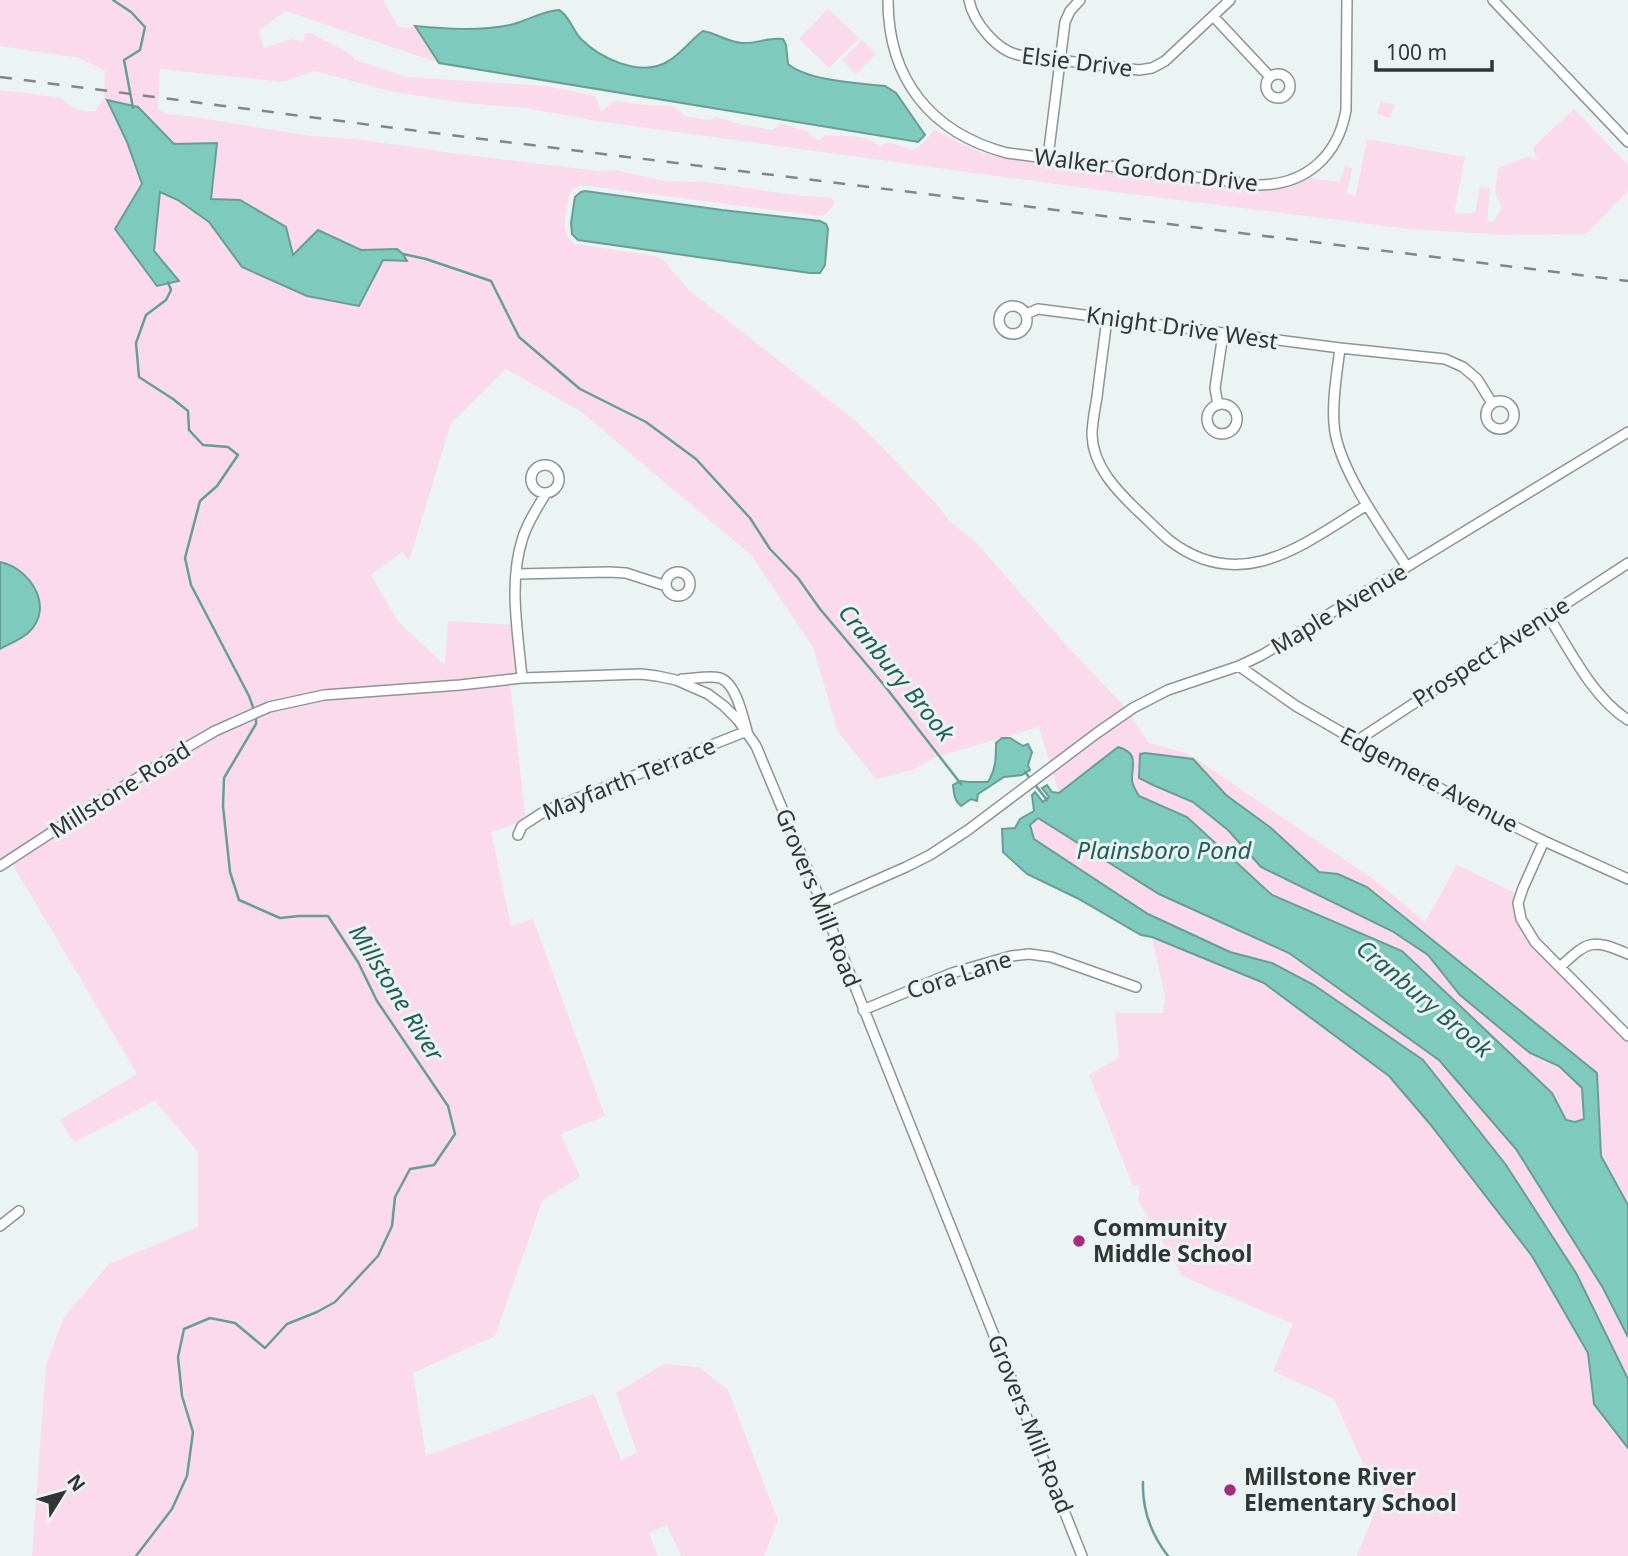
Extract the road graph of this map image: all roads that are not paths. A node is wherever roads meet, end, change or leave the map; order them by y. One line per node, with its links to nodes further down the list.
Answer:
1 (888, 0): 11 (street, Walker Gordon Drive)
2 (969, 0): 8 (street, Elsie Drive)
3 (1080, 0): 8 (street)
4 (1230, 0): 7 (street, Elsie Drive)
5 (1348, 0): 11 (street, Walker Gordon Drive)
6 (1493, 0): 10 (street)
7 (1213, 16): 8 (street, Elsie Drive); 9 (street)
8 (1060, 60): 11 (street)
9 (1270, 77)
10 (1628, 142)
11 (1048, 157)
12 (1026, 314): 13 (street, Knight Drive West)
13 (1107, 318): 14 (street, Knight Drive West); 20 (street)
14 (1223, 334): 15 (street, Knight Drive West); 17 (street)
15 (1339, 348): 16 (street, Knight Drive West); 20 (street)
16 (1492, 403)
17 (1218, 405)
18 (1628, 432): 22 (street, Maple Avenue)
19 (546, 493): 23 (street)
20 (1367, 505): 22 (street)
21 (1628, 563): 25 (street, Prospect Avenue)
22 (1407, 567): 26 (street, Maple Avenue)
23 (516, 574): 24 (street); 27 (street)
24 (666, 586)
25 (1547, 614): 30 (street); 32 (street, Prospect Avenue)
26 (1239, 666): 32 (street, Edgemere Avenue); 37 (street, Maple Avenue)
27 (522, 678): 28 (street, Grovers Mill Road); 29 (street, Grovers Mill Road)
28 (676, 680): 31 (street, Grovers Mill Road); 31 (street)
29 (242, 718): 35 (street, Millstone Road)
30 (1628, 720)
31 (747, 731): 33 (street, Mayfarth Terrace); 37 (street, Grovers Mill Road)
32 (1355, 742): 34 (street, Edgemere Avenue)
33 (518, 835)
34 (1544, 841): 36 (street, Edgemere Avenue); 39 (street)
35 (0, 866)
36 (1628, 879)
37 (822, 904): 41 (street, Grovers Mill Road)
38 (1628, 954): 39 (street)
39 (1560, 967): 42 (street)
40 (1136, 987): 41 (street, Cora Lane)
41 (863, 1010): 45 (street, Grovers Mill Road)
42 (1628, 1036)
43 (19, 1211): 44 (street)
44 (0, 1226)
45 (1082, 1556)

